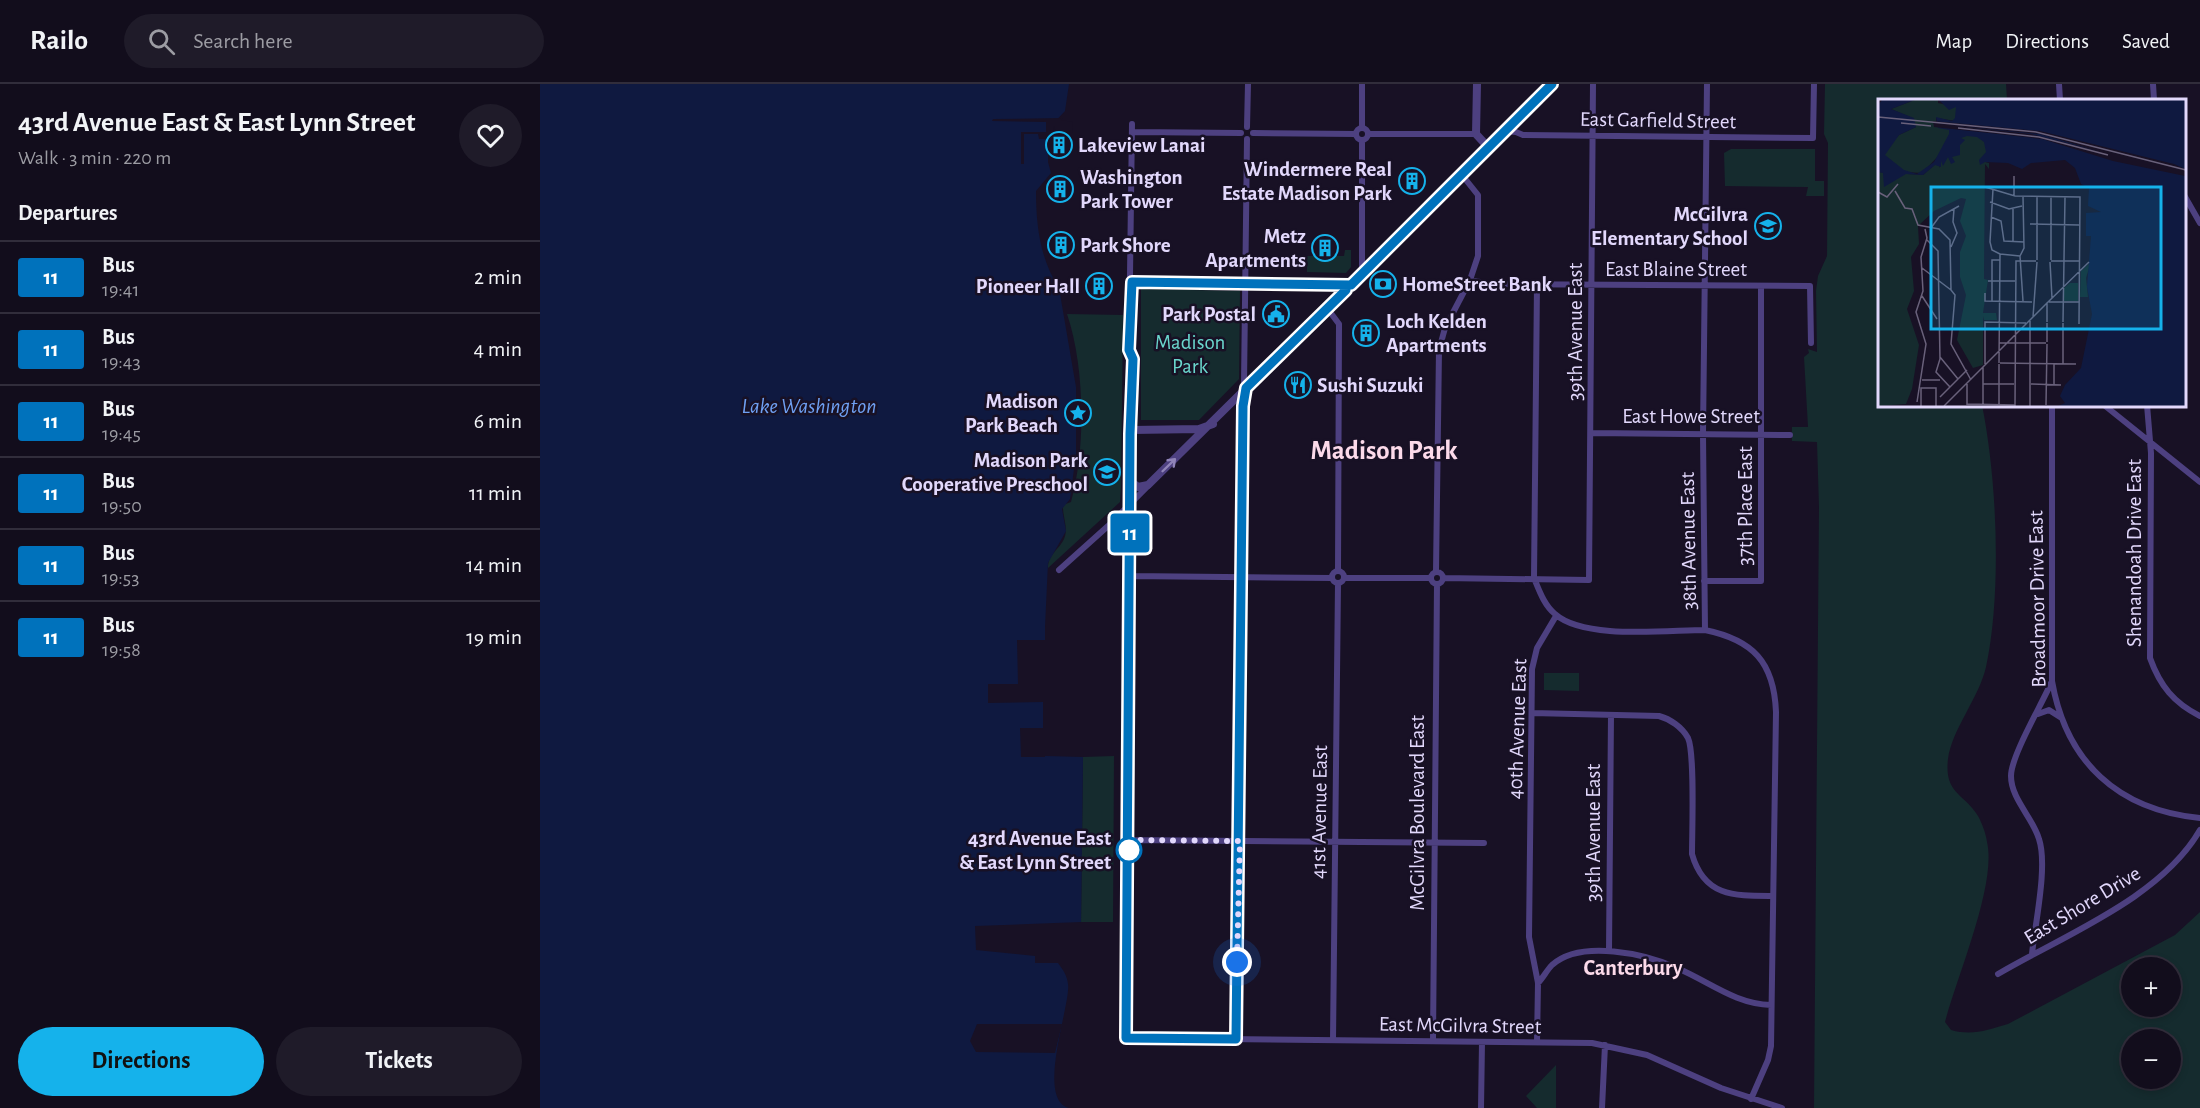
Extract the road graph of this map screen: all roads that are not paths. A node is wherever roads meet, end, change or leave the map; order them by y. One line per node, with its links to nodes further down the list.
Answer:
1 (1248, 84): 13 (street)
2 (1362, 84): 14 (street)
3 (1477, 84): 21 (street)
4 (1552, 84): 15 (main road)
5 (1593, 84): 22 (street, 39th Avenue East)
6 (1707, 84): 23 (street, 38th Avenue East)
7 (1814, 84): 23 (street, East Garfield Street)
8 (2059, 84): 10 (street)
9 (2153, 84): 11 (street)
10 (2060, 99)
11 (2154, 99)
12 (1132, 124): 16 (street)
13 (1247, 127): 17 (street); 18 (street)
14 (1362, 128): 19 (street); 20 (street)
15 (1504, 131): 22 (street, East Garfield Street); 26 (main road)
16 (1132, 132): 17 (street); 32 (street)
17 (1241, 133): 24 (street)
18 (1253, 133): 19 (street); 24 (street)
19 (1356, 134): 25 (street)
20 (1368, 134): 21 (street); 25 (street)
21 (1476, 134): 26 (street)
22 (1593, 136): 23 (street, East Garfield Street); 36 (street, 39th Avenue East)
23 (1706, 137): 37 (street, 38th Avenue East)
24 (1247, 139): 33 (street)
25 (1362, 141): 30 (street)
26 (1488, 147): 27 (main road)
27 (1462, 175): 30 (main road); 31 (street)
28 (2185, 197): 29 (street)
29 (2200, 223)
30 (1362, 274): 35 (street)
31 (1470, 280): 34 (street, East Blaine Street); 60 (street)
32 (1132, 282): 33 (street); 47 (street)
33 (1247, 283): 35 (street); 41 (street)
34 (1537, 284): 36 (street, East Blaine Street); 67 (street)
35 (1351, 285): 39 (street)
36 (1590, 285): 37 (street, East Blaine Street); 48 (street, 39th Avenue East)
37 (1705, 285): 38 (street, East Blaine Street); 49 (street, 38th Avenue East)
38 (1761, 286): 40 (street, East Blaine Street); 50 (street, 37th Place East)
39 (1327, 308): 41 (street); 59 (street)
40 (1811, 343)
41 (1246, 388): 45 (street); 62 (street)
42 (2052, 406): 73 (street, Broadmoor Drive East)
43 (2105, 406): 52 (street)
44 (2147, 406): 52 (street, Shenandoah Drive East)
45 (1213, 424): 46 (street); 53 (street)
46 (1184, 429): 47 (street); 53 (street)
47 (1132, 430): 54 (street)
48 (1592, 434): 49 (street, East Howe Street); 67 (street, 39th Avenue East)
49 (1703, 434): 50 (street, East Howe Street); 68 (street, 38th Avenue East)
50 (1762, 435): 51 (street, East Howe Street); 68 (street, 37th Place East)
51 (1790, 435)
52 (2150, 441): 55 (street); 76 (street, Shenandoah Drive East)
53 (1190, 446): 56 (street, one-way to 53)
54 (1130, 481): 56 (street); 57 (street)
55 (2200, 482)
56 (1148, 485): 57 (street)
57 (1130, 503): 58 (street); 61 (street)
58 (1059, 570)
59 (1338, 571): 63 (street); 64 (street)
60 (1436, 572): 65 (street); 66 (street)
61 (1130, 576): 62 (street); 81 (street)
62 (1242, 578): 63 (street); 82 (street)
63 (1332, 578): 69 (street)
64 (1345, 578): 65 (street); 69 (street)
65 (1430, 578): 70 (street)
66 (1443, 578): 67 (street); 70 (street)
67 (1534, 578): 71 (street)
68 (1704, 581): 72 (street, 38th Avenue East)
69 (1338, 584): 83 (street, 41st Avenue East)
70 (1437, 585): 84 (street, McGilvra Boulevard East)
71 (1556, 616): 72 (street); 74 (street, 40th Avenue East)
72 (1705, 630): 86 (street, 38th Avenue East)
73 (2052, 681): 77 (street, Broadmoor Drive East); 78 (street)
74 (1532, 713): 75 (street); 90 (street, 40th Avenue East)
75 (1611, 715): 86 (street); 87 (street, 39th Avenue East)
76 (2200, 716)
77 (2061, 717): 78 (street); 79 (street, Broadmoor Drive East)
78 (2035, 718): 88 (street)
79 (2200, 818)
80 (2200, 830): 88 (street, East Shore Drive)
81 (1129, 840): 82 (street); 92 (street, East McGilvra Street)
82 (1240, 841): 83 (street); 92 (street)
83 (1336, 843): 84 (street); 93 (street, 41st Avenue East)
84 (1435, 843): 85 (street); 94 (street, McGilvra Boulevard East)
85 (1484, 843)
86 (1772, 897): 91 (street, 38th Avenue East)
87 (1609, 951): 90 (street); 91 (street)
88 (2032, 954): 89 (street, East Shore Drive)
89 (1998, 974)
90 (1538, 984): 96 (street, 40th Avenue East)
91 (1771, 1005): 98 (street, 38th Avenue East)
92 (1236, 1039): 93 (street, East McGilvra Street)
93 (1333, 1040): 94 (street, East McGilvra Street)
94 (1433, 1041): 95 (street, East McGilvra Street)
95 (1482, 1041): 96 (street, East McGilvra Street); 99 (street)
96 (1537, 1042): 97 (street, East McGilvra Street)
97 (1605, 1045): 98 (street, East McGilvra Street); 100 (street)
98 (1750, 1099): 101 (street, East McGilvra Street)
99 (1481, 1108)
100 (1602, 1108)
101 (1782, 1108)

